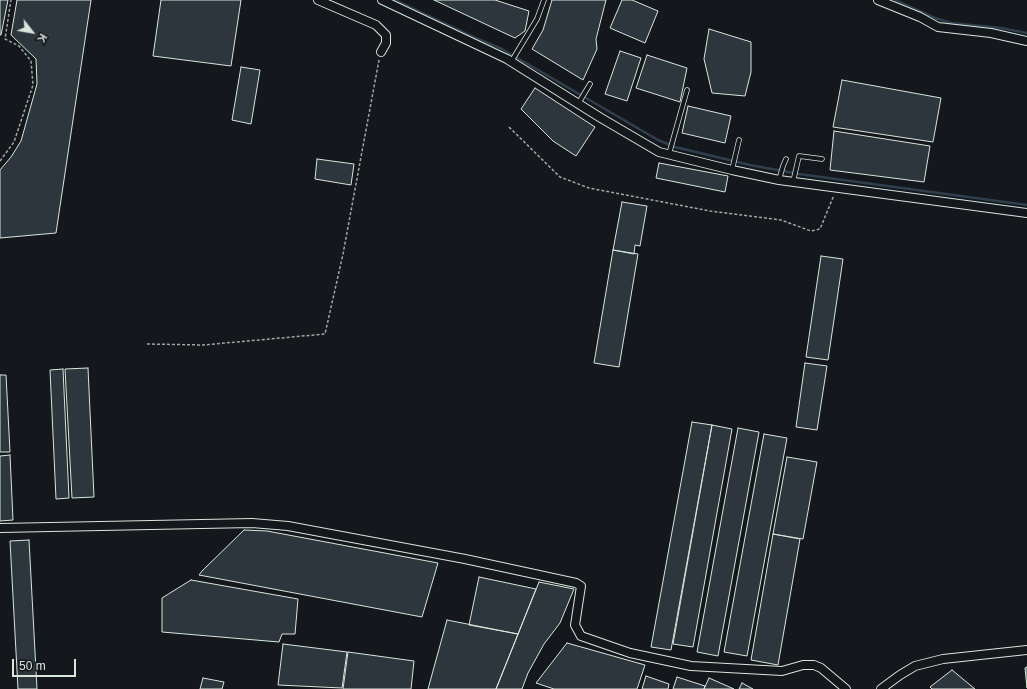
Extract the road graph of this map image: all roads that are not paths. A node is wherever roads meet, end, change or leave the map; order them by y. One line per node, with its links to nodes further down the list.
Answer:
1 (318, 0): 6 (street)
2 (382, 0): 7 (street)
3 (544, 0): 7 (lane)
4 (878, 0): 5 (street)
5 (1027, 41)
6 (380, 52)
7 (512, 61): 10 (street)
8 (590, 84): 10 (lane)
9 (687, 90): 12 (lane)
10 (579, 102): 12 (street)
11 (739, 140): 15 (lane)
12 (670, 152): 15 (street)
13 (786, 159): 16 (lane)
14 (822, 159): 17 (lane)
15 (733, 167): 16 (street)
16 (780, 178): 17 (street)
17 (794, 180): 18 (street)
18 (1027, 213)
19 (0, 528): 21 (street)
20 (1027, 650): 22 (street)
21 (846, 689)
22 (881, 689)

